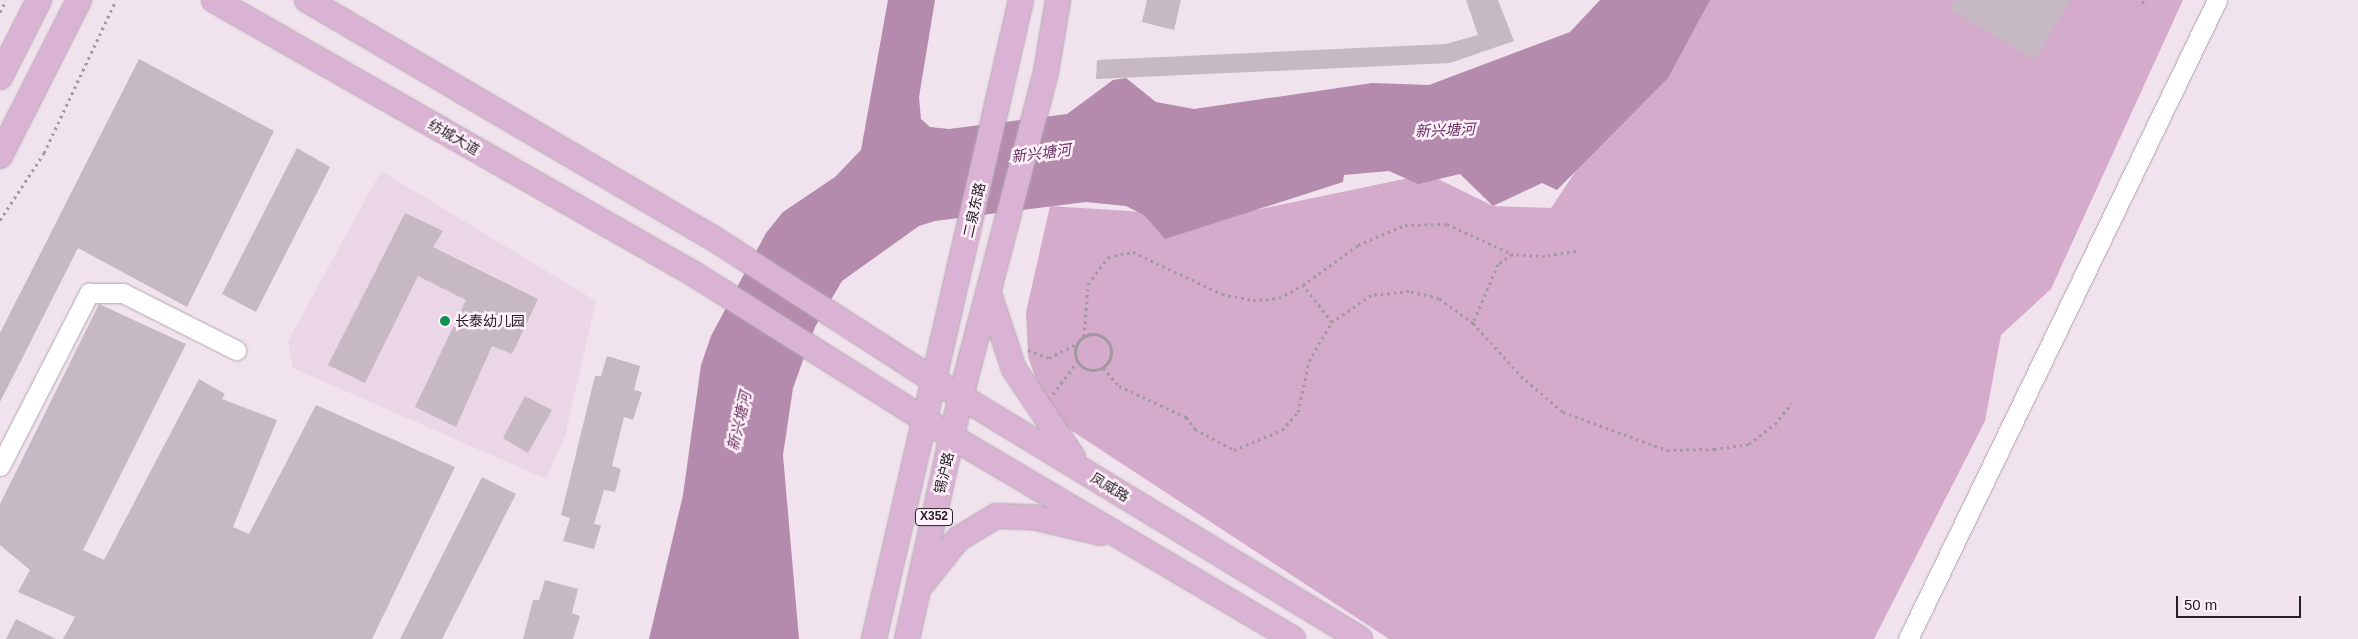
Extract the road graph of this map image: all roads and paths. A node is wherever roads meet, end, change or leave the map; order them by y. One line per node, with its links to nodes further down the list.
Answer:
1 (6, 0): 10 (path)
2 (39, 0): 11 (main road)
3 (79, 0): 12 (main road)
4 (116, 0): 13 (path)
5 (214, 0): 30 (main road, 纺城大道)
6 (307, 0): 26 (main road, 凤威路)
7 (1021, 0): 26 (main road, 二泉东路 / X352)
8 (1058, 0): 17 (main road, X352)
9 (2217, 0): 40 (street)
10 (0, 12)
11 (0, 77)
12 (0, 156)
13 (0, 220)
14 (1576, 251): 15 (path)
15 (1512, 254): 16 (path); 19 (path)
16 (1303, 284): 18 (path); 20 (path)
17 (989, 294): 21 (main road); 27 (main road, X352)
18 (1332, 322): 19 (path); 25 (path)
19 (1473, 323): 28 (path)
20 (1084, 336): 22 (path); 25 (path)
21 (1007, 342): 22 (path); 29 (main road)
22 (1076, 345): 24 (path)
23 (236, 350): 32 (street)
24 (1077, 362): 25 (path); 29 (path)
25 (1103, 368)
26 (932, 379): 27 (main road, 凤威路); 30 (main road, 二泉东路 / X352)
27 (961, 396): 31 (main road, 锡沪路 / X352); 33 (main road, 凤威路)
28 (1792, 402)
29 (1040, 413): 33 (main road)
30 (924, 418): 31 (main road); 36 (main road, X352)
31 (952, 436): 34 (main road); 35 (main road, 锡沪路 / X352)
32 (0, 466)
33 (1087, 472): 39 (main road, 凤威路)
34 (1122, 538): 35 (main road); 38 (main road)
35 (918, 590): 37 (main road, 锡沪路 / X352)
36 (874, 639)
37 (907, 639)
38 (1293, 639)
39 (1360, 639)
40 (1908, 639)

